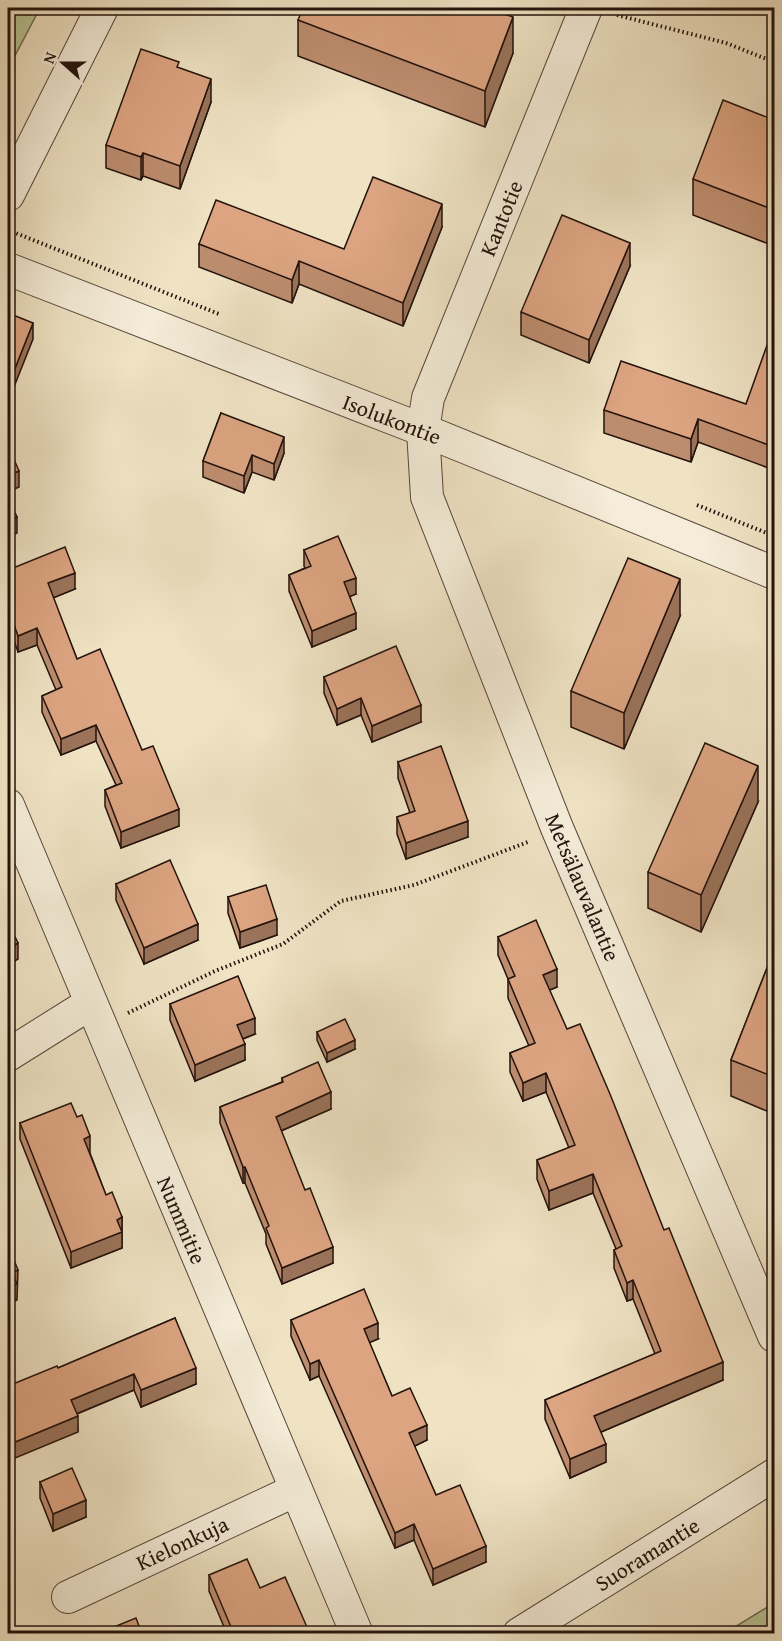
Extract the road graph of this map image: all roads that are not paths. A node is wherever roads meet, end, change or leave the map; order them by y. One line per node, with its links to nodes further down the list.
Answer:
1 (102, 8): 3 (street)
2 (600, 11): 5 (street, Kantotie)
3 (8, 195)
4 (8, 269): 5 (street, Isolukontie)
5 (423, 430): 6 (street, Isolukontie); 10 (street, Metsälauvalantie)
6 (774, 573)
7 (8, 805): 8 (street, Nummitie)
8 (95, 1014): 9 (street); 12 (street, Nummitie)
9 (8, 1054)
10 (774, 1336)
11 (774, 1475): 15 (street, Suoramantie)
12 (296, 1490): 13 (street, Kielonkuja); 14 (street, Nummitie)
13 (68, 1597)
14 (357, 1634)
15 (519, 1634)

